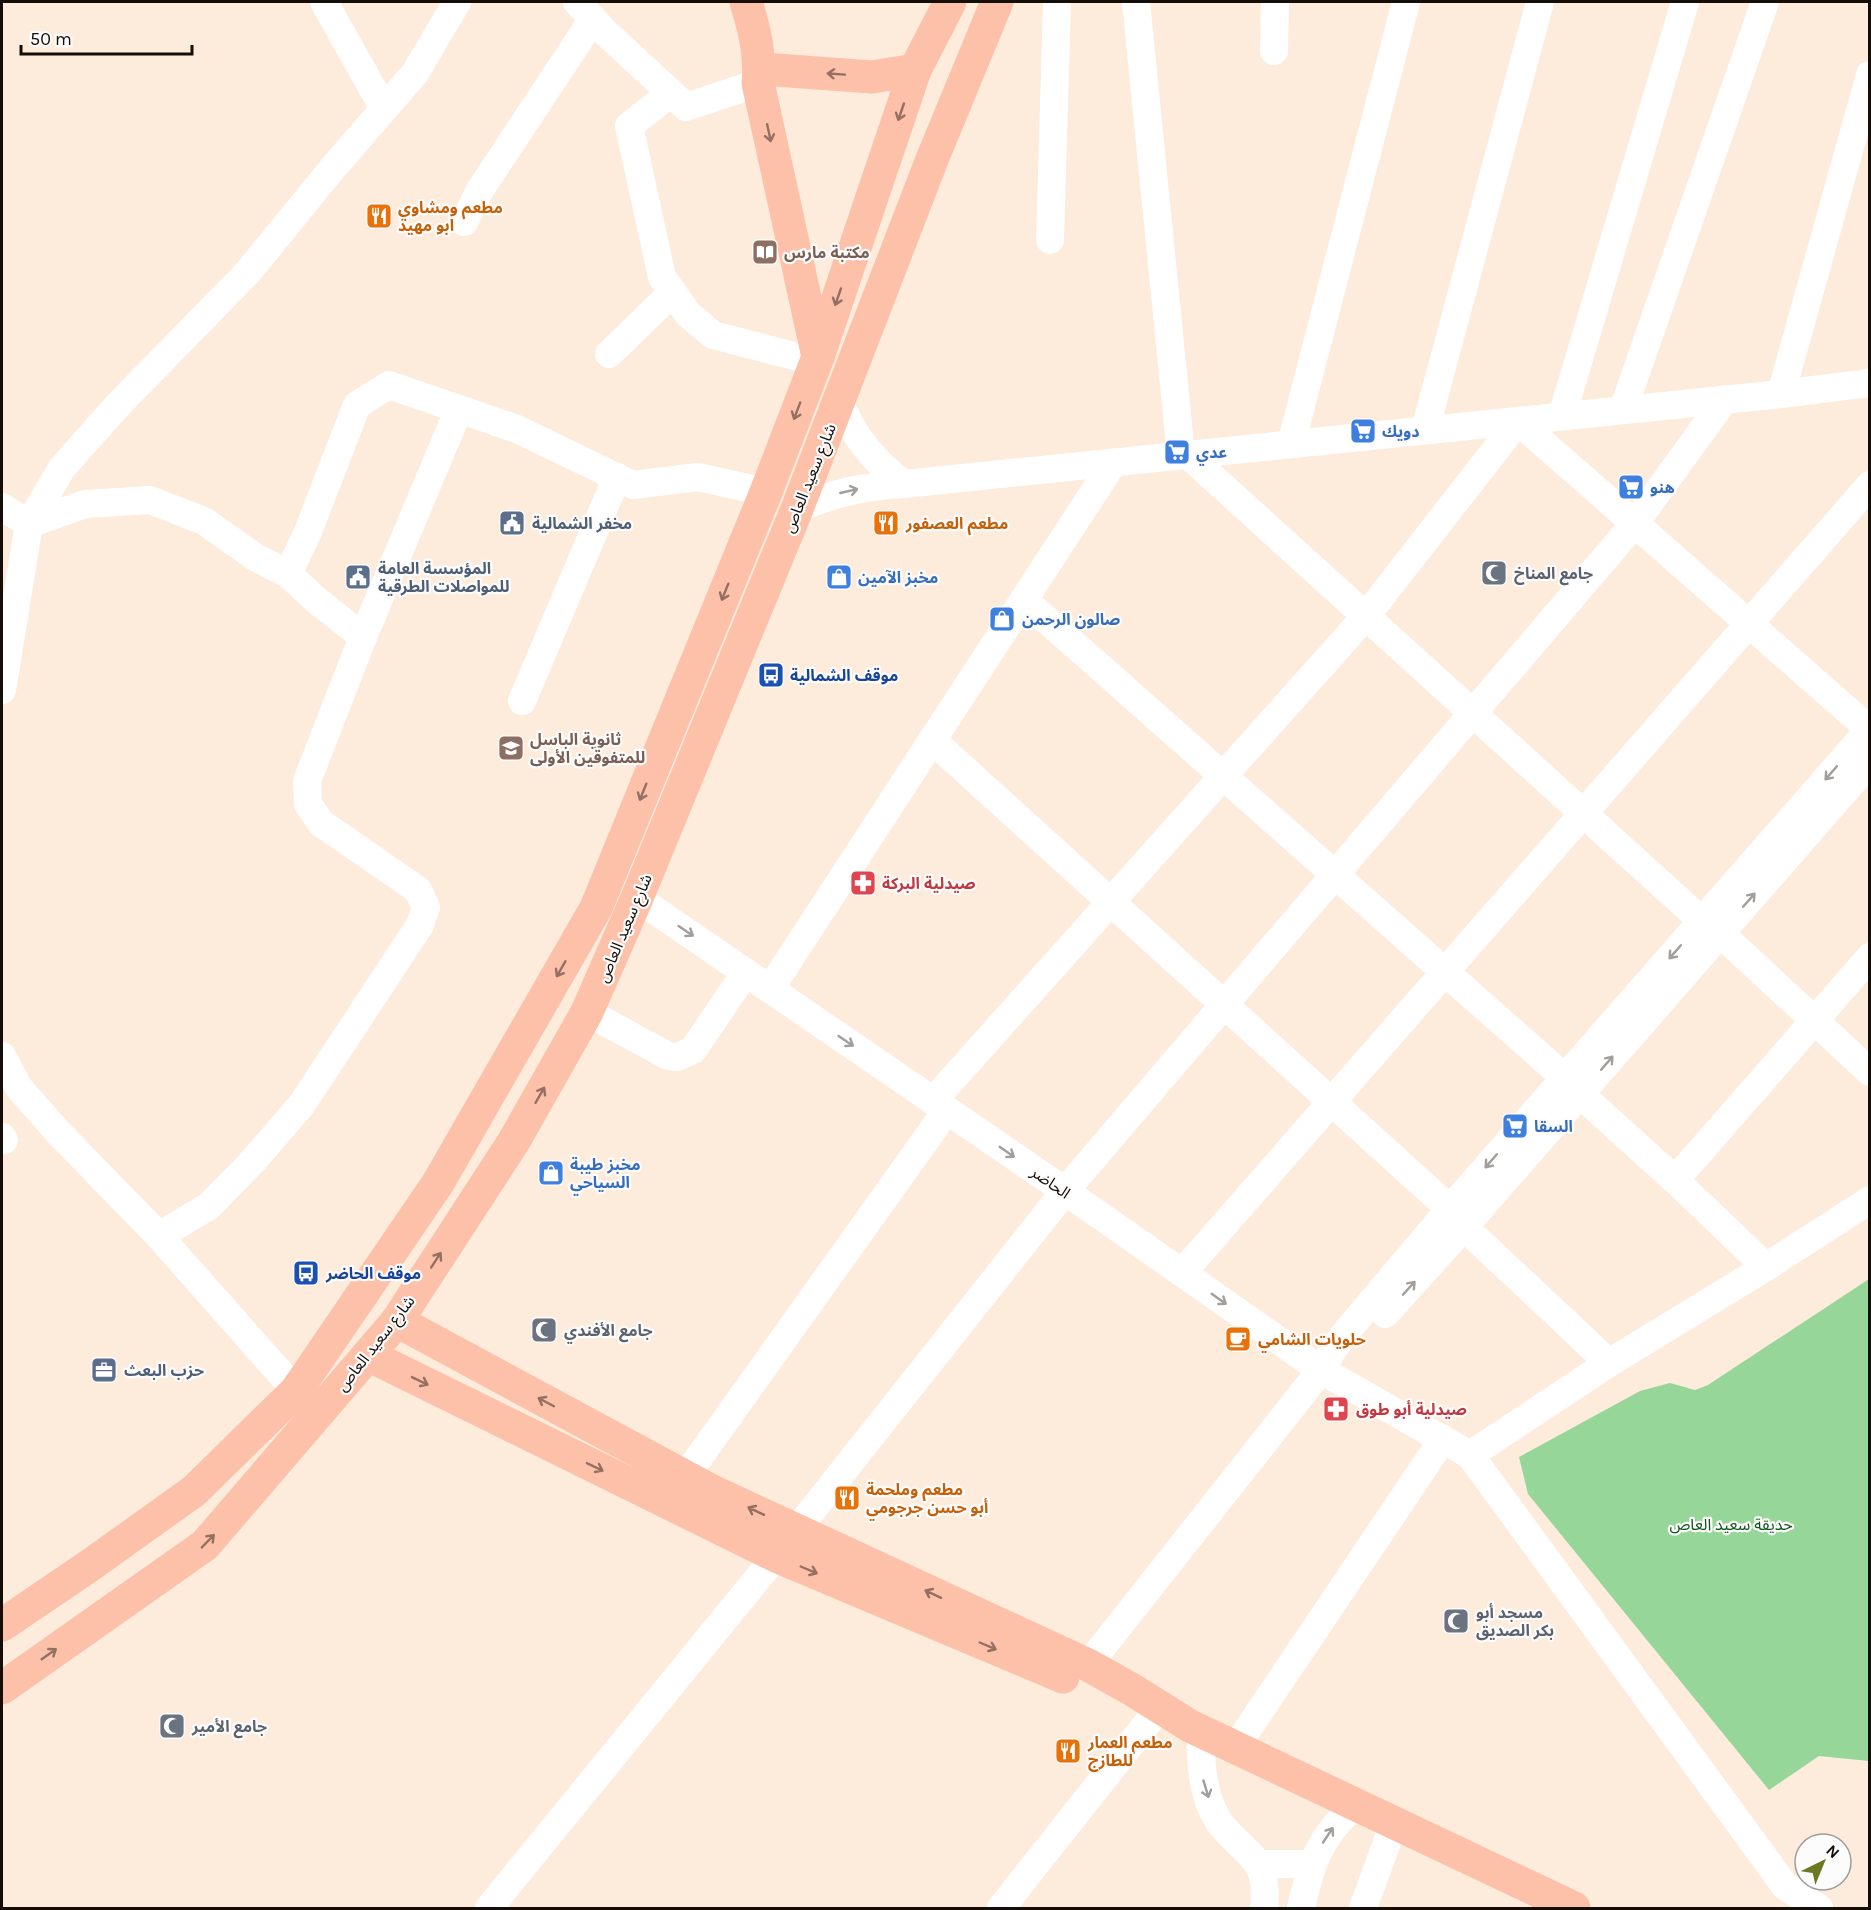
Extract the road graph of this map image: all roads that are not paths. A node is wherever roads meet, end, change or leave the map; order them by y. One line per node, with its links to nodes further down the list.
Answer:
1 (324, 2): 19 (street)
2 (457, 2): 19 (street)
3 (746, 2): 17 (main road)
4 (950, 2): 15 (main road)
5 (997, 2): 28 (main road, شارع سعيد العاص)
6 (1057, 2): 21 (street)
7 (1136, 2): 35 (street)
8 (1275, 2): 14 (street)
9 (1406, 2): 34 (street)
10 (1540, 2): 33 (street)
11 (1684, 2): 31 (street)
12 (1765, 2): 30 (street)
13 (585, 10): 18 (street); 20 (street)
14 (1274, 51)
15 (915, 70): 17 (main road, one-way to 17); 24 (main road, one-way to 24)
16 (1869, 75): 26 (street)
17 (759, 77): 18 (street); 24 (main road, one-way to 24)
18 (671, 93): 22 (street)
19 (384, 109): 44 (street)
20 (464, 222)
21 (1050, 240)
22 (673, 292): 23 (street); 24 (street)
23 (609, 354)
24 (818, 357): 40 (main road, one-way to 40)
25 (1869, 383): 26 (street)
26 (1781, 394): 27 (street)
27 (1725, 399): 30 (street); 43 (street)
28 (840, 403): 38 (street); 42 (main road, شارع سعيد العاص)
29 (459, 409): 37 (street); 45 (street); 50 (street)
30 (1623, 410): 31 (street)
31 (1562, 416): 32 (street)
32 (1518, 421): 33 (street); 43 (street); 48 (street)
33 (1425, 430): 34 (street)
34 (1291, 444): 35 (street)
35 (1185, 455): 36 (street); 48 (street)
36 (1113, 463): 38 (street); 46 (street)
37 (617, 477): 40 (street); 52 (street)
38 (904, 484): 42 (street, one-way to 38)
39 (1869, 485): 49 (street)
40 (766, 492): 86 (main road, one-way to 86)
41 (2, 507): 44 (street)
42 (797, 509): 60 (main road, شارع سعيد العاص)
43 (1635, 523): 49 (street); 53 (street)
44 (29, 524): 45 (street); 47 (street)
45 (288, 574): 50 (street)
46 (1024, 600): 55 (street); 57 (street)
47 (8, 606): 51 (street)
48 (1365, 616): 53 (street); 57 (street)
49 (1749, 623): 54 (street); 58 (street)
50 (363, 637): 79 (street)
51 (2, 690)
52 (522, 701)
53 (1473, 713): 58 (street); 59 (street)
54 (1869, 729): 62 (street, one-way to 62)
55 (932, 740): 61 (street); 66 (street)
56 (1869, 762): 62 (street, one-way to 56)
57 (1224, 775): 59 (street); 61 (street)
58 (1584, 814): 62 (street); 65 (street)
59 (1336, 875): 65 (street); 67 (street)
60 (638, 898): 64 (street, الحاضر, one-way to 64); 68 (main road, شارع سعيد العاص)
61 (1111, 902): 67 (street); 74 (street)
62 (1711, 927): 69 (street); 72 (street)
63 (1869, 957): 69 (street)
64 (746, 972): 66 (street, الحاضر); 68 (street)
65 (1445, 972): 72 (street); 73 (street)
66 (770, 989): 74 (street, الحاضر, one-way to 74)
67 (1225, 1005): 73 (street); 76 (street)
68 (587, 1012): 82 (main road, شارع سعيد العاص, one-way to 68)
69 (1814, 1021): 71 (street); 75 (street)
70 (2, 1056): 79 (street)
71 (1869, 1072)
72 (1572, 1086): 75 (street); 78 (street)
73 (1332, 1102): 78 (street); 81 (street)
74 (940, 1105): 76 (street, الحاضر, one-way to 76); 89 (street)
75 (1675, 1180): 80 (street)
76 (1065, 1191): 81 (street, الحاضر); 90 (street)
77 (1869, 1200): 80 (street)
78 (1457, 1218): 84 (street); 85 (street)
79 (159, 1236): 86 (street)
80 (1766, 1267): 84 (street)
81 (1182, 1273): 85 (street, الحاضر, one-way to 85)
82 (396, 1321): 83 (main road, شارع سعيد العاص); 89 (main road, one-way to 82)
83 (368, 1355): 91 (main road, one-way to 91); 94 (main road, شارع سعيد العاص, one-way to 83)
84 (1609, 1363): 88 (street)
85 (1321, 1370): 87 (street, الحاضر); 93 (street)
86 (296, 1390): 92 (main road)
87 (1443, 1439): 88 (street, الحاضر); 97 (street)
88 (1470, 1455): 108 (street)
89 (685, 1477): 90 (main road, one-way to 89)
90 (796, 1530): 91 (street); 93 (main road, one-way to 90)
91 (776, 1556): 95 (main road, one-way to 95); 102 (street)
92 (2, 1625)
93 (1088, 1665): 96 (main road)
94 (2, 1688)
95 (1153, 1716): 96 (main road); 103 (street)
96 (1196, 1729): 97 (main road); 100 (street, one-way to 100)
97 (1235, 1748): 98 (main road)
98 (1355, 1805): 99 (main road); 101 (street, one-way to 98)
99 (1394, 1823): 106 (street); 107 (main road)
100 (1259, 1864): 101 (street); 104 (street)
101 (1311, 1864): 105 (street)
102 (489, 1908)
103 (1001, 1908)
104 (1264, 1908)
105 (1301, 1908)
106 (1364, 1908)
107 (1574, 1908)
108 (1819, 1908)

